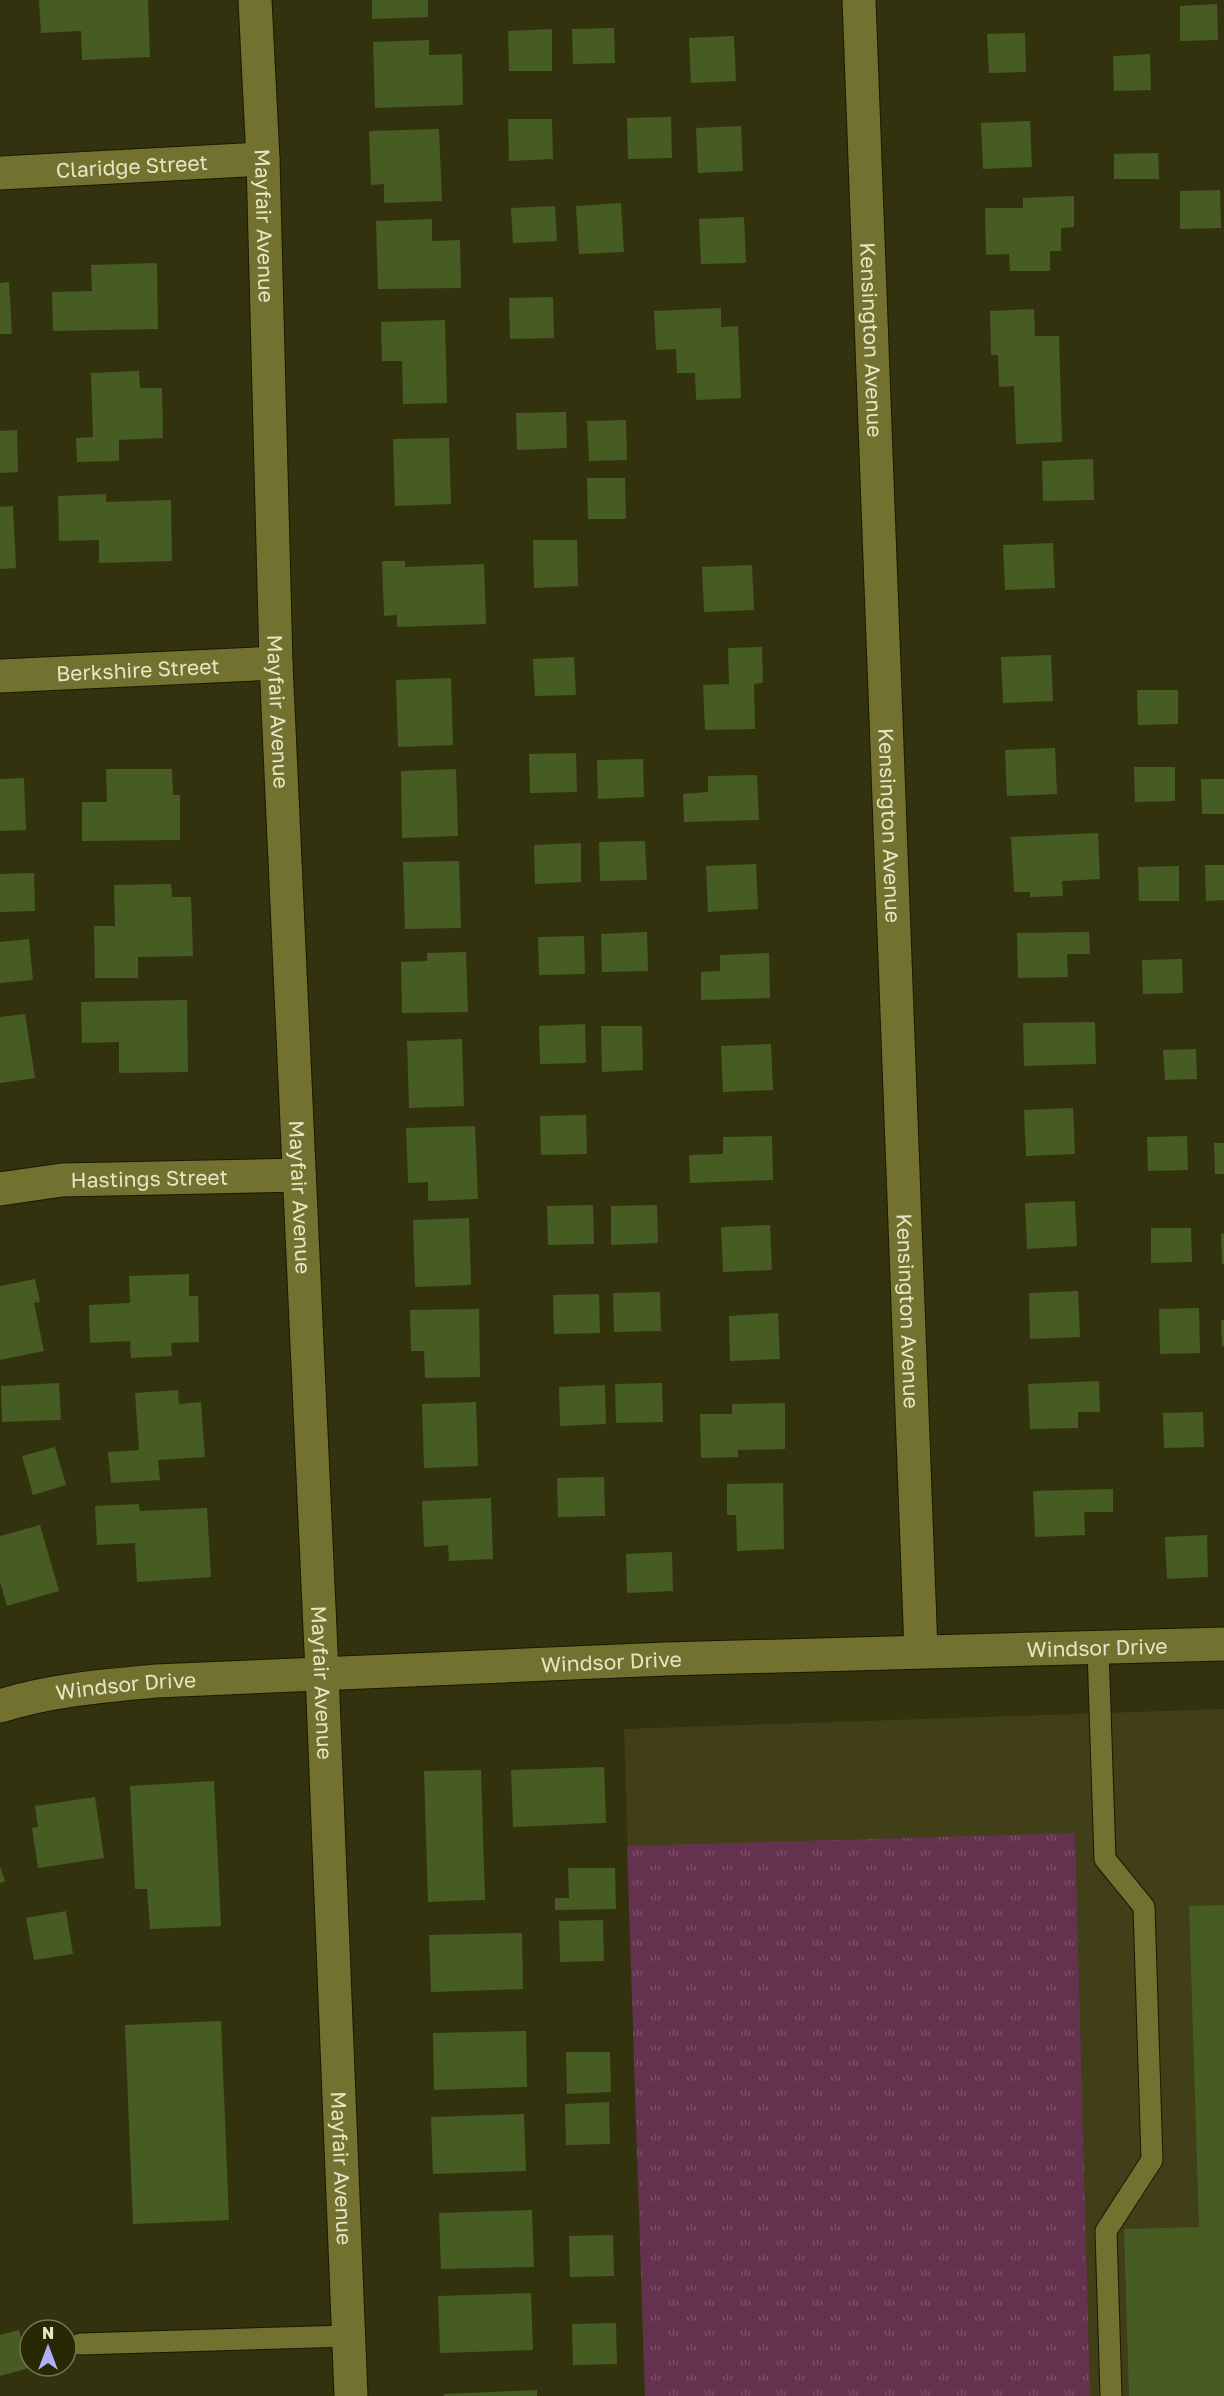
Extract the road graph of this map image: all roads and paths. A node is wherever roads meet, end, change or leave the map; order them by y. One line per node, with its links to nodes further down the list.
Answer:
1 (255, 0): 3 (street, Mayfair Avenue)
2 (859, 0): 11 (street, Kensington Avenue)
3 (263, 159): 4 (street, Claridge Street); 5 (street, Mayfair Avenue)
4 (0, 173)
5 (276, 663): 6 (street, Berkshire Street); 7 (street, Mayfair Avenue)
6 (0, 676)
7 (299, 1175): 8 (street, Hastings Street); 12 (street, Mayfair Avenue)
8 (0, 1189)
9 (1224, 1644): 10 (street, Windsor Drive)
10 (1098, 1648): 11 (street, Windsor Drive); 17 (lane)
11 (921, 1651): 12 (street, Windsor Drive)
12 (322, 1673): 13 (street, Windsor Drive); 14 (street, Mayfair Avenue)
13 (0, 1706)
14 (349, 2336): 15 (lane); 16 (street, Mayfair Avenue)
15 (80, 2344)
16 (351, 2396)
17 (1111, 2396)

